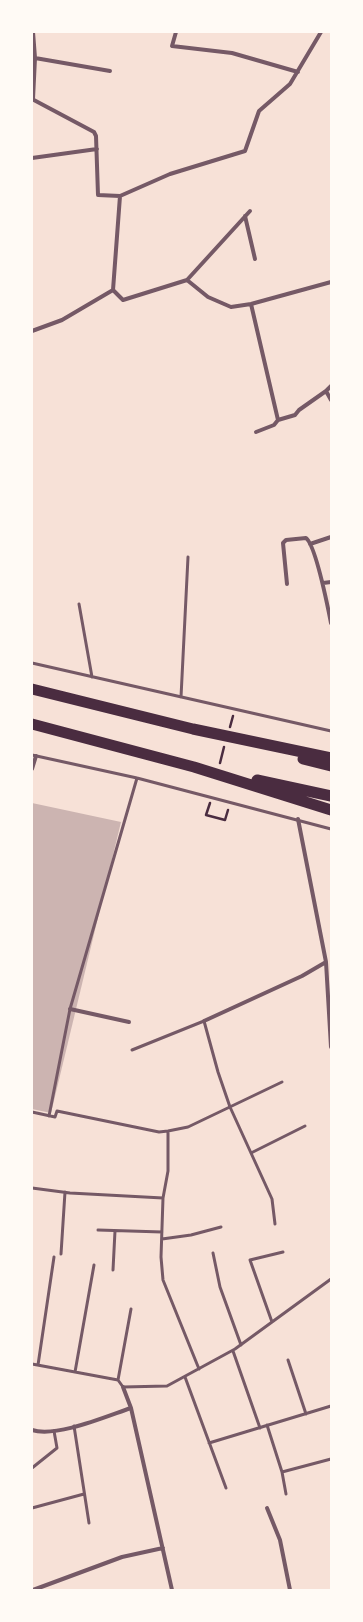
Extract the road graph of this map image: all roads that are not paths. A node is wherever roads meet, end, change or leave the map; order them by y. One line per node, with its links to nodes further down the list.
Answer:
1 (33, 32): 4 (street)
2 (176, 32): 6 (street)
3 (321, 32): 6 (street)
4 (35, 58): 5 (street); 7 (street)
5 (110, 71)
6 (298, 72): 10 (street)
7 (33, 99): 8 (street)
8 (97, 149): 9 (street); 10 (street)
9 (32, 158)
10 (120, 196): 16 (street)
11 (250, 210): 12 (street)
12 (245, 216): 13 (street); 14 (street)
13 (255, 259)
14 (187, 280): 16 (street); 17 (street)
15 (331, 282): 17 (street)
16 (113, 290): 18 (street)
17 (251, 304): 22 (street)
18 (32, 331)
19 (331, 386): 20 (street)
20 (326, 391): 21 (street); 22 (street)
21 (331, 400)
22 (278, 420): 23 (street)
23 (256, 432)
24 (331, 537): 25 (street)
25 (310, 544): 28 (street); 29 (street)
26 (188, 557): 35 (lane)
27 (331, 582): 28 (street)
28 (323, 583): 31 (street)
29 (287, 584)
30 (79, 604): 33 (lane)
31 (331, 623)
32 (32, 663): 33 (lane)
33 (92, 677): 35 (lane)
34 (32, 689): 37 (highway)
35 (181, 697): 38 (lane)
36 (32, 724): 42 (highway)
37 (192, 729): 40 (highway); 41 (highway)
38 (331, 731)
39 (34, 755): 43 (street); 44 (lane)
40 (331, 758)
41 (331, 766)
42 (194, 767): 45 (highway); 46 (highway)
43 (32, 769)
44 (137, 778): 47 (lane); 50 (lane)
45 (331, 796)
46 (331, 810)
47 (298, 819): 48 (lane); 49 (street)
48 (331, 828)
49 (326, 962): 51 (street); 53 (street)
50 (70, 1009): 52 (street); 58 (lane)
51 (204, 1021): 54 (lane); 56 (lane)
52 (129, 1022)
53 (331, 1047)
54 (132, 1050)
55 (282, 1082): 56 (lane)
56 (230, 1107): 60 (lane); 61 (lane)
57 (32, 1112): 58 (lane)
58 (49, 1116): 60 (lane)
59 (305, 1126): 61 (lane)
60 (168, 1131): 64 (lane)
61 (251, 1153): 65 (lane)
62 (32, 1188): 63 (lane)
63 (65, 1192): 64 (lane); 73 (lane)
64 (163, 1198): 69 (lane)
65 (275, 1224)
66 (221, 1227): 70 (lane)
67 (98, 1230): 68 (lane)
68 (115, 1231): 69 (lane); 76 (lane)
69 (162, 1232): 70 (lane)
70 (162, 1239): 85 (lane)
71 (283, 1252): 79 (lane)
72 (213, 1253): 80 (lane)
73 (61, 1254)
74 (54, 1257): 84 (lane)
75 (94, 1264): 86 (lane)
76 (113, 1270)
77 (331, 1279): 79 (lane)
78 (131, 1309): 88 (lane)
79 (272, 1322): 80 (lane)
80 (241, 1345): 81 (lane)
81 (232, 1351): 85 (lane); 95 (lane)
82 (288, 1360): 92 (lane)
83 (32, 1364): 84 (lane)
84 (38, 1365): 86 (lane)
85 (199, 1369): 87 (lane)
86 (75, 1372): 88 (lane)
87 (184, 1377): 89 (lane); 98 (lane)
88 (118, 1380): 89 (lane)
89 (123, 1387): 91 (street)
90 (331, 1406): 92 (lane)
91 (131, 1408): 94 (street); 108 (street)
92 (306, 1414): 93 (lane)
93 (268, 1425): 95 (lane); 101 (lane)
94 (74, 1426): 97 (street); 103 (lane)
95 (260, 1428): 98 (lane)
96 (32, 1430): 97 (street)
97 (54, 1431): 100 (lane)
98 (209, 1443): 102 (lane)
99 (331, 1459): 101 (lane)
100 (32, 1468)
101 (282, 1472): 104 (lane)
102 (226, 1488)
103 (84, 1494): 105 (lane); 107 (lane)
104 (286, 1494)
105 (32, 1508)
106 (267, 1508): 111 (street)
107 (89, 1523)
108 (163, 1548): 109 (street); 110 (street)
109 (33, 1590)
110 (172, 1590)
111 (290, 1590)

